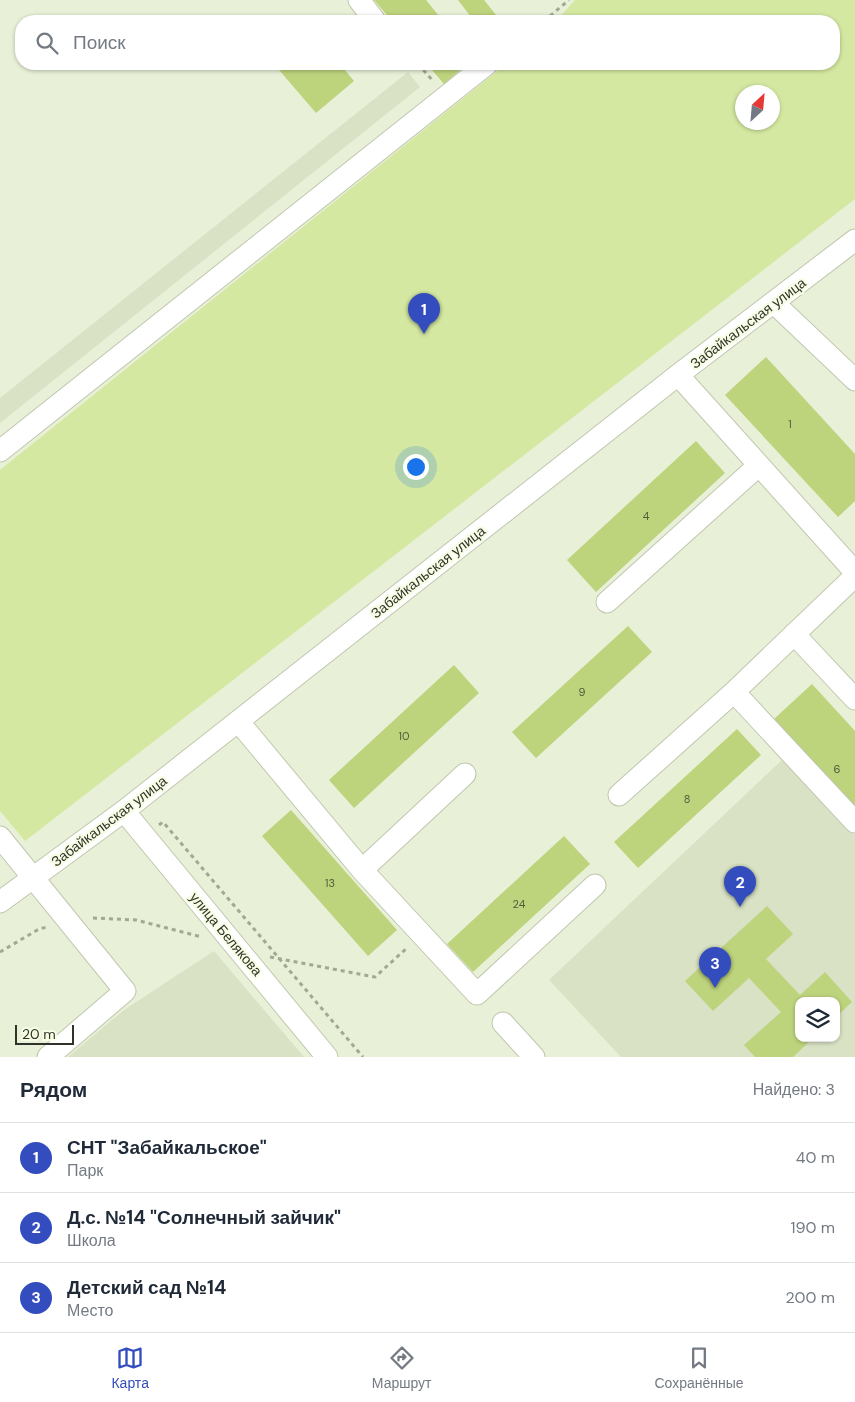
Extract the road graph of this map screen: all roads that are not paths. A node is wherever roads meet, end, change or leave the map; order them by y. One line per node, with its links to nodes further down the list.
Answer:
1 (359, 0): 2 (street)
2 (370, 15)
3 (479, 70): 8 (street)
4 (855, 240): 5 (street, Забайкальская улица)
5 (774, 303): 6 (street, Забайкальская улица); 7 (street)
6 (678, 375): 9 (street); 16 (street, Забайкальская улица)
7 (855, 380)
8 (0, 451)
9 (759, 465): 10 (street); 12 (street)
10 (855, 572)
11 (855, 576): 13 (street)
12 (606, 602)
13 (794, 634): 14 (street); 15 (street)
14 (734, 692): 18 (street); 20 (street)
15 (855, 699)
16 (238, 721): 19 (street, Забайкальская улица); 22 (street)
17 (465, 774): 22 (street)
18 (619, 796)
19 (124, 811): 23 (street, Забайкальская улица); 28 (street, улица Белякова)
20 (855, 822)
21 (0, 837): 23 (street)
22 (362, 870): 24 (street)
23 (34, 878): 25 (street, Забайкальская улица); 27 (street)
24 (595, 885)
25 (0, 902)
26 (503, 1023): 29 (street)
27 (48, 1057)
28 (327, 1057)
29 (534, 1057)

